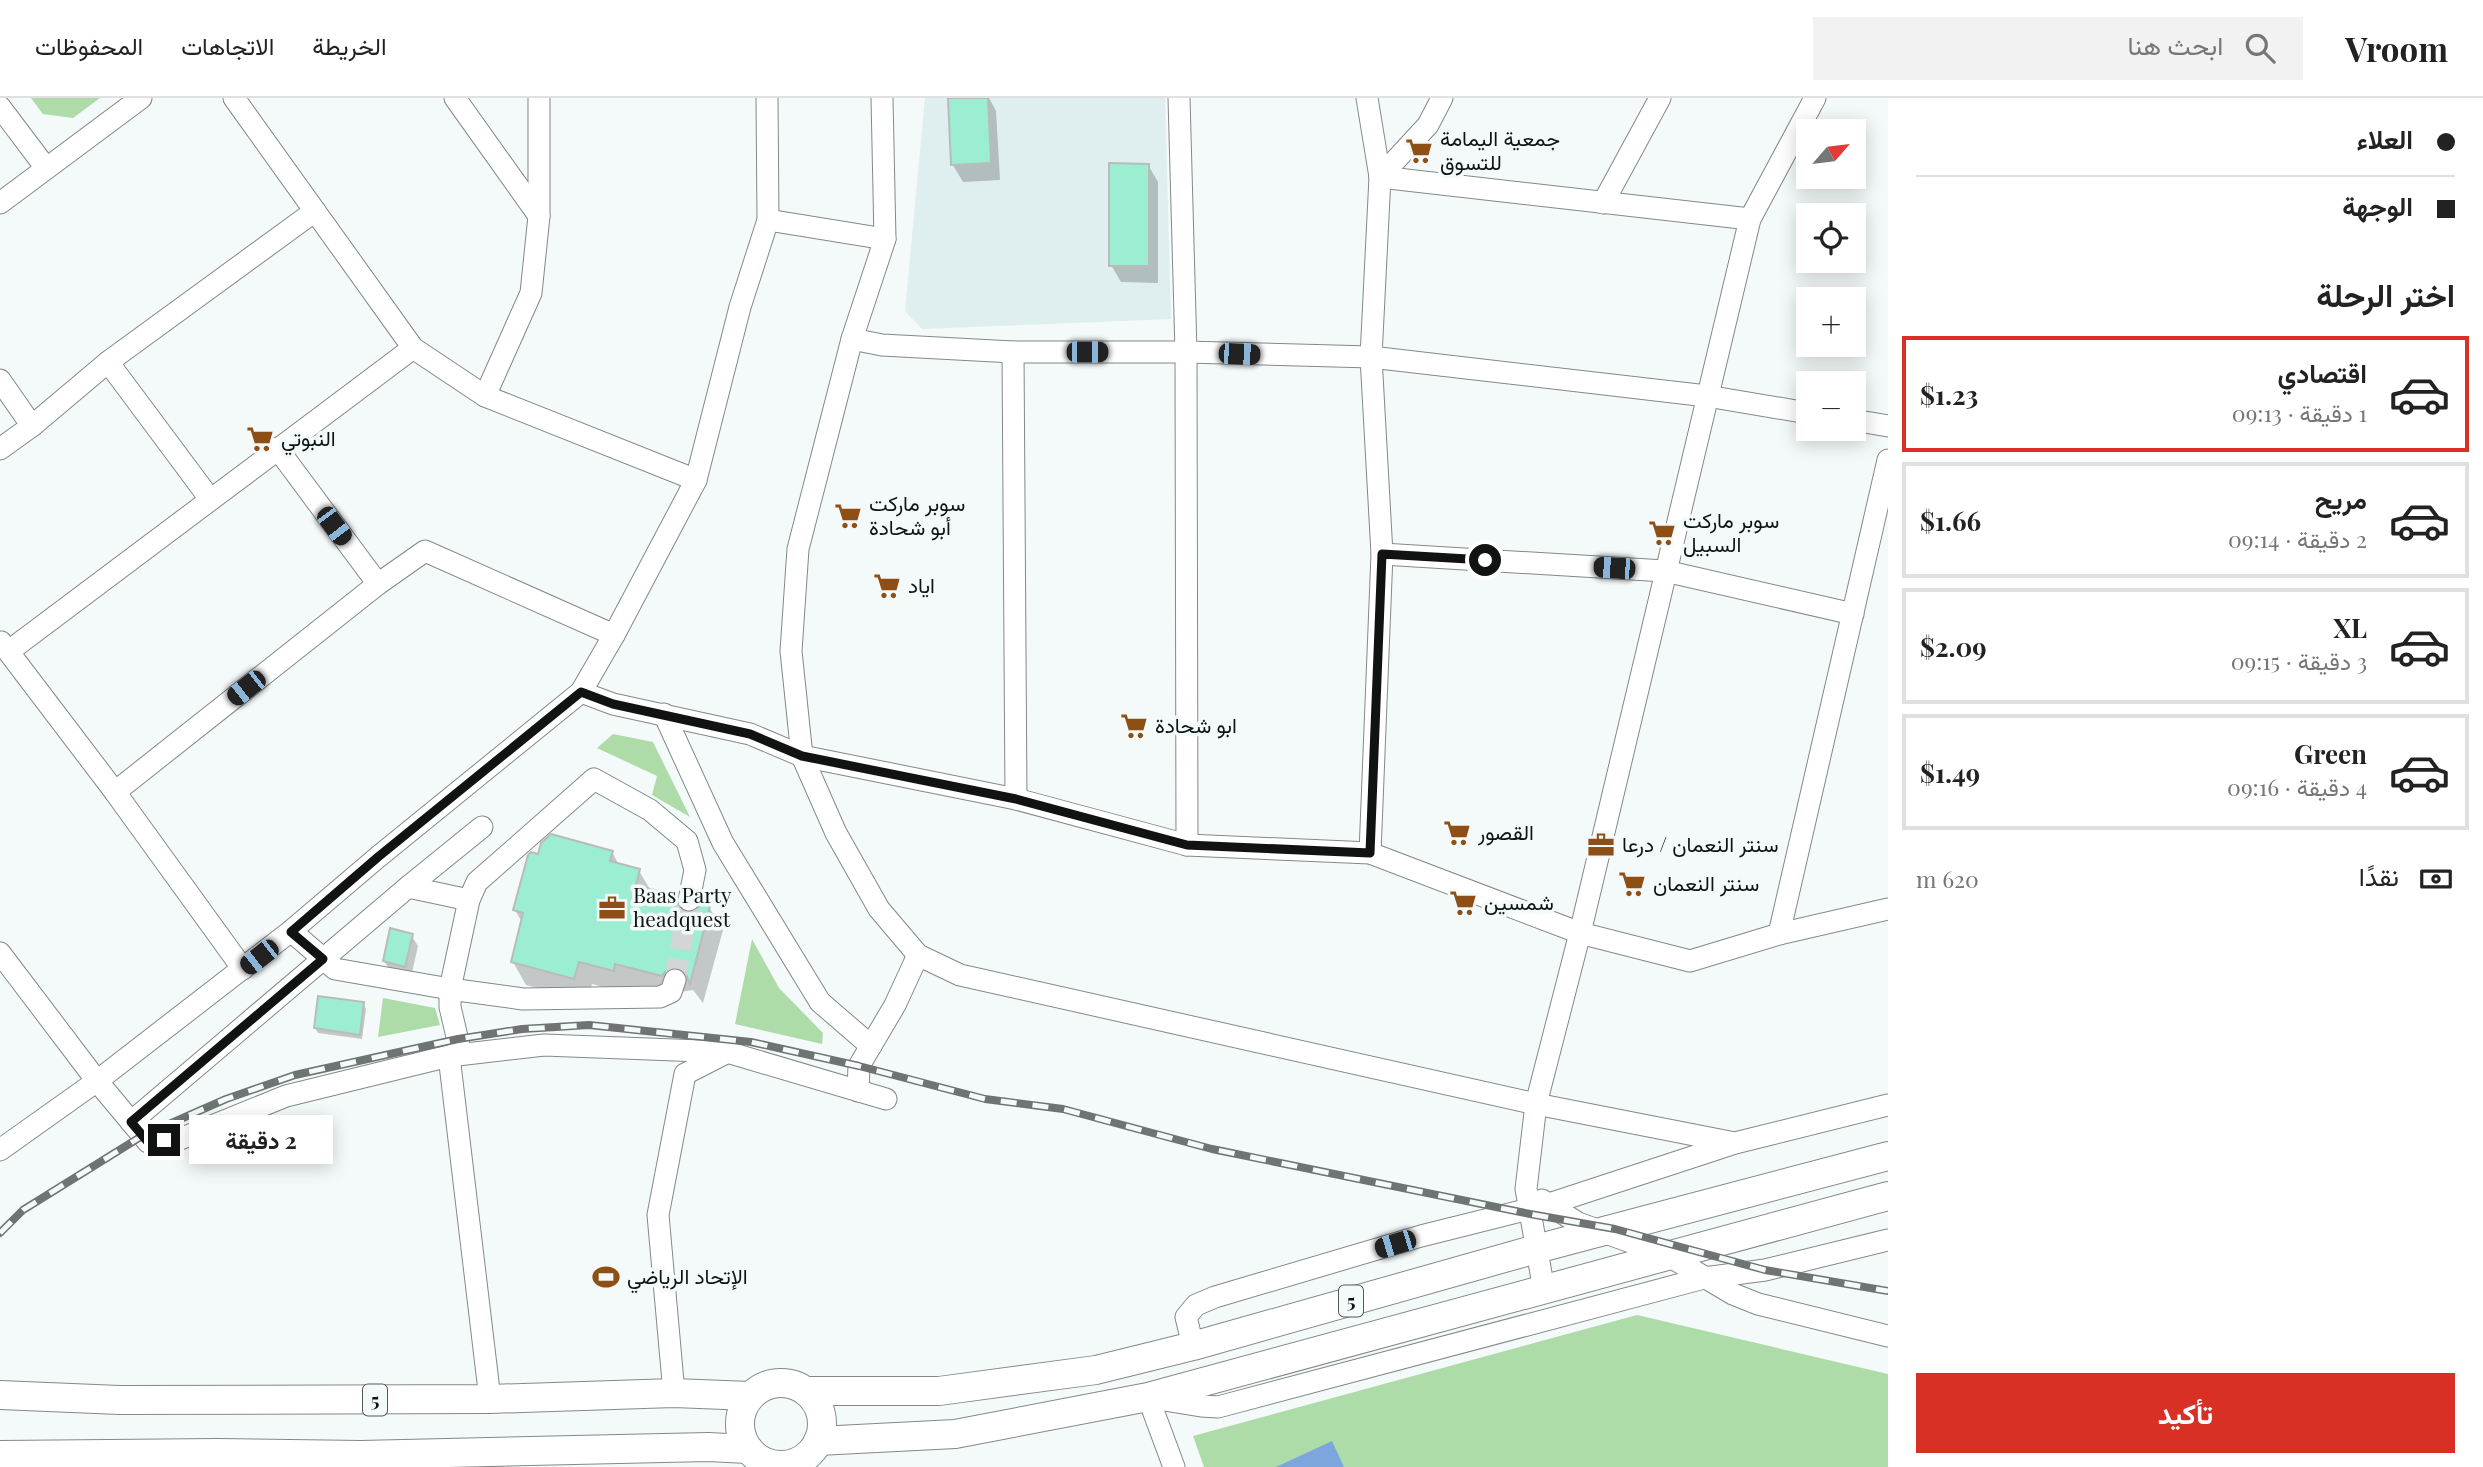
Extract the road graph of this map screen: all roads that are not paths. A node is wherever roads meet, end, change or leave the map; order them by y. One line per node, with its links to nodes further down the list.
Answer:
1 (141, 98): 13 (street)
2 (234, 98): 17 (street)
3 (456, 98): 18 (street)
4 (538, 98): 18 (street)
5 (767, 98): 20 (street)
6 (882, 98): 21 (street)
7 (1180, 98): 25 (street)
8 (1367, 98): 14 (street)
9 (1443, 98): 14 (street)
10 (1660, 98): 16 (street)
11 (1815, 98): 19 (street)
12 (0, 107): 13 (street)
13 (46, 167): 15 (street)
14 (1380, 177): 16 (street); 26 (street)
15 (0, 203)
16 (1603, 203): 19 (street)
17 (315, 211): 23 (street); 27 (street)
18 (539, 216): 29 (street)
19 (1750, 219): 30 (street)
20 (768, 220): 21 (street); 38 (street)
21 (885, 239): 22 (street)
22 (852, 339): 24 (street); 48 (street)
23 (413, 348): 29 (street); 35 (street)
24 (1013, 352): 25 (street); 50 (street)
25 (1186, 352): 26 (street); 52 (street)
26 (1371, 358): 30 (street); 40 (street)
27 (108, 362): 33 (street); 39 (street)
28 (0, 380): 33 (street)
29 (485, 396): 38 (street)
30 (1707, 396): 31 (street); 41 (street)
31 (1796, 410)
32 (1866, 422): 34 (street)
33 (32, 426): 36 (street)
34 (1888, 426)
35 (277, 448): 39 (street); 42 (street)
36 (0, 449)
37 (1888, 460): 43 (street)
38 (696, 480): 44 (street)
39 (210, 499): 45 (street)
40 (1382, 554): 41 (street); 53 (street)
41 (1665, 571): 43 (street); 59 (street)
42 (378, 584): 44 (street); 49 (street)
43 (1853, 614): 60 (street)
44 (614, 635): 46 (street)
45 (4, 645): 49 (street)
46 (581, 692): 47 (street); 58 (street)
47 (664, 714): 48 (street); 67 (street)
48 (802, 756): 50 (street); 62 (street)
49 (115, 792): 64 (street)
50 (1016, 799): 52 (street)
51 (482, 827): 54 (street)
52 (1187, 845): 53 (street)
53 (1370, 853): 59 (street)
54 (408, 887): 55 (street); 63 (street)
55 (469, 900): 56 (street); 66 (street)
56 (689, 900)
57 (1888, 909): 60 (street)
58 (291, 932): 63 (street); 64 (street)
59 (1580, 933): 60 (street); 73 (street)
60 (1779, 934)
61 (0, 953): 70 (street)
62 (918, 955): 67 (street); 73 (street)
63 (323, 959): 66 (street); 75 (street)
64 (243, 969): 70 (street)
65 (676, 980): 66 (street)
66 (450, 989): 69 (street)
67 (871, 1046): 71 (street)
68 (727, 1052): 69 (street); 71 (street); 90 (street)
69 (455, 1055): 75 (street); 94 (street)
70 (97, 1081): 75 (street); 77 (street)
71 (858, 1091): 72 (street)
72 (886, 1099)
73 (1536, 1104): 76 (street); 80 (street)
74 (1888, 1105): 76 (street)
75 (131, 1122)
76 (1735, 1143): 80 (street)
77 (0, 1150)
78 (1888, 1156): 81 (main road, 5)
79 (1888, 1196): 84 (main road, 5)
80 (1535, 1201): 81 (street); 83 (street); 88 (street)
81 (1602, 1232): 83 (main road, 5); 84 (street)
82 (1888, 1240): 85 (street)
83 (1536, 1249): 86 (street); 88 (main road, 5)
84 (1667, 1255): 85 (street); 86 (main road, 5)
85 (1704, 1278): 87 (street); 93 (street)
86 (1544, 1290): 93 (main road, 5)
87 (1888, 1336)
88 (1193, 1346): 89 (main road, 5)
89 (806, 1391): 92 (main road); 95 (main road)
90 (674, 1393): 92 (main road, 5); 94 (main road, 5)
91 (0, 1395): 94 (main road, 5)
92 (750, 1396): 98 (main road)
93 (1148, 1397): 95 (main road, 5); 104 (street)
94 (491, 1399)
95 (818, 1441): 103 (main road)
96 (0, 1455): 101 (main road)
97 (708, 1457): 98 (main road); 99 (main road)
98 (754, 1458): 103 (main road)
99 (510, 1459): 102 (main road)
100 (217, 1460): 101 (main road); 102 (main road)
101 (74, 1461)
102 (361, 1461)
103 (798, 1464)
104 (1174, 1467)

